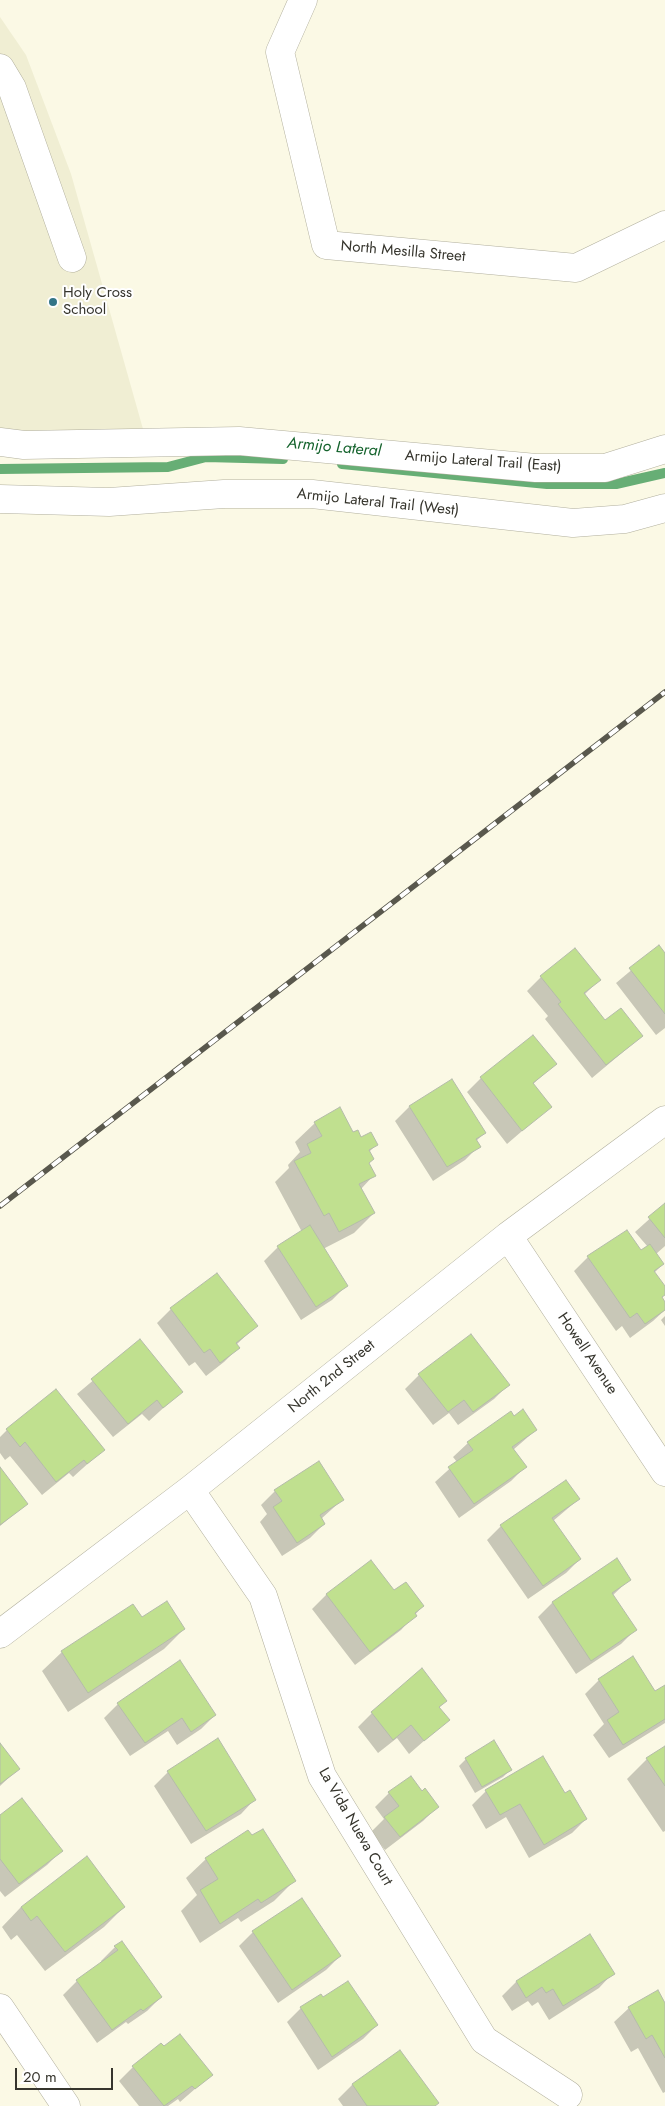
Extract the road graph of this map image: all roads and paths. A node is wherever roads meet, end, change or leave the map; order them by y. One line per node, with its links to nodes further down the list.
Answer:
1 (303, 0): 3 (street, North Mesilla Street)
2 (0, 68): 4 (street)
3 (665, 225)
4 (72, 258)
5 (0, 442): 6 (street, Armijo Lateral Trail (East))
6 (665, 449)
7 (0, 499): 8 (street, Armijo Lateral Trail (West))
8 (665, 508)
9 (665, 1120): 10 (street, North 2nd Street)
10 (508, 1236): 11 (street, Howell Avenue); 12 (street, North 2nd Street)
11 (665, 1472)
12 (190, 1490): 13 (street, North 2nd Street); 15 (street, La Vida Nueva Court)
13 (0, 1634)
14 (0, 2008): 16 (street)
15 (568, 2095)
16 (66, 2106)

